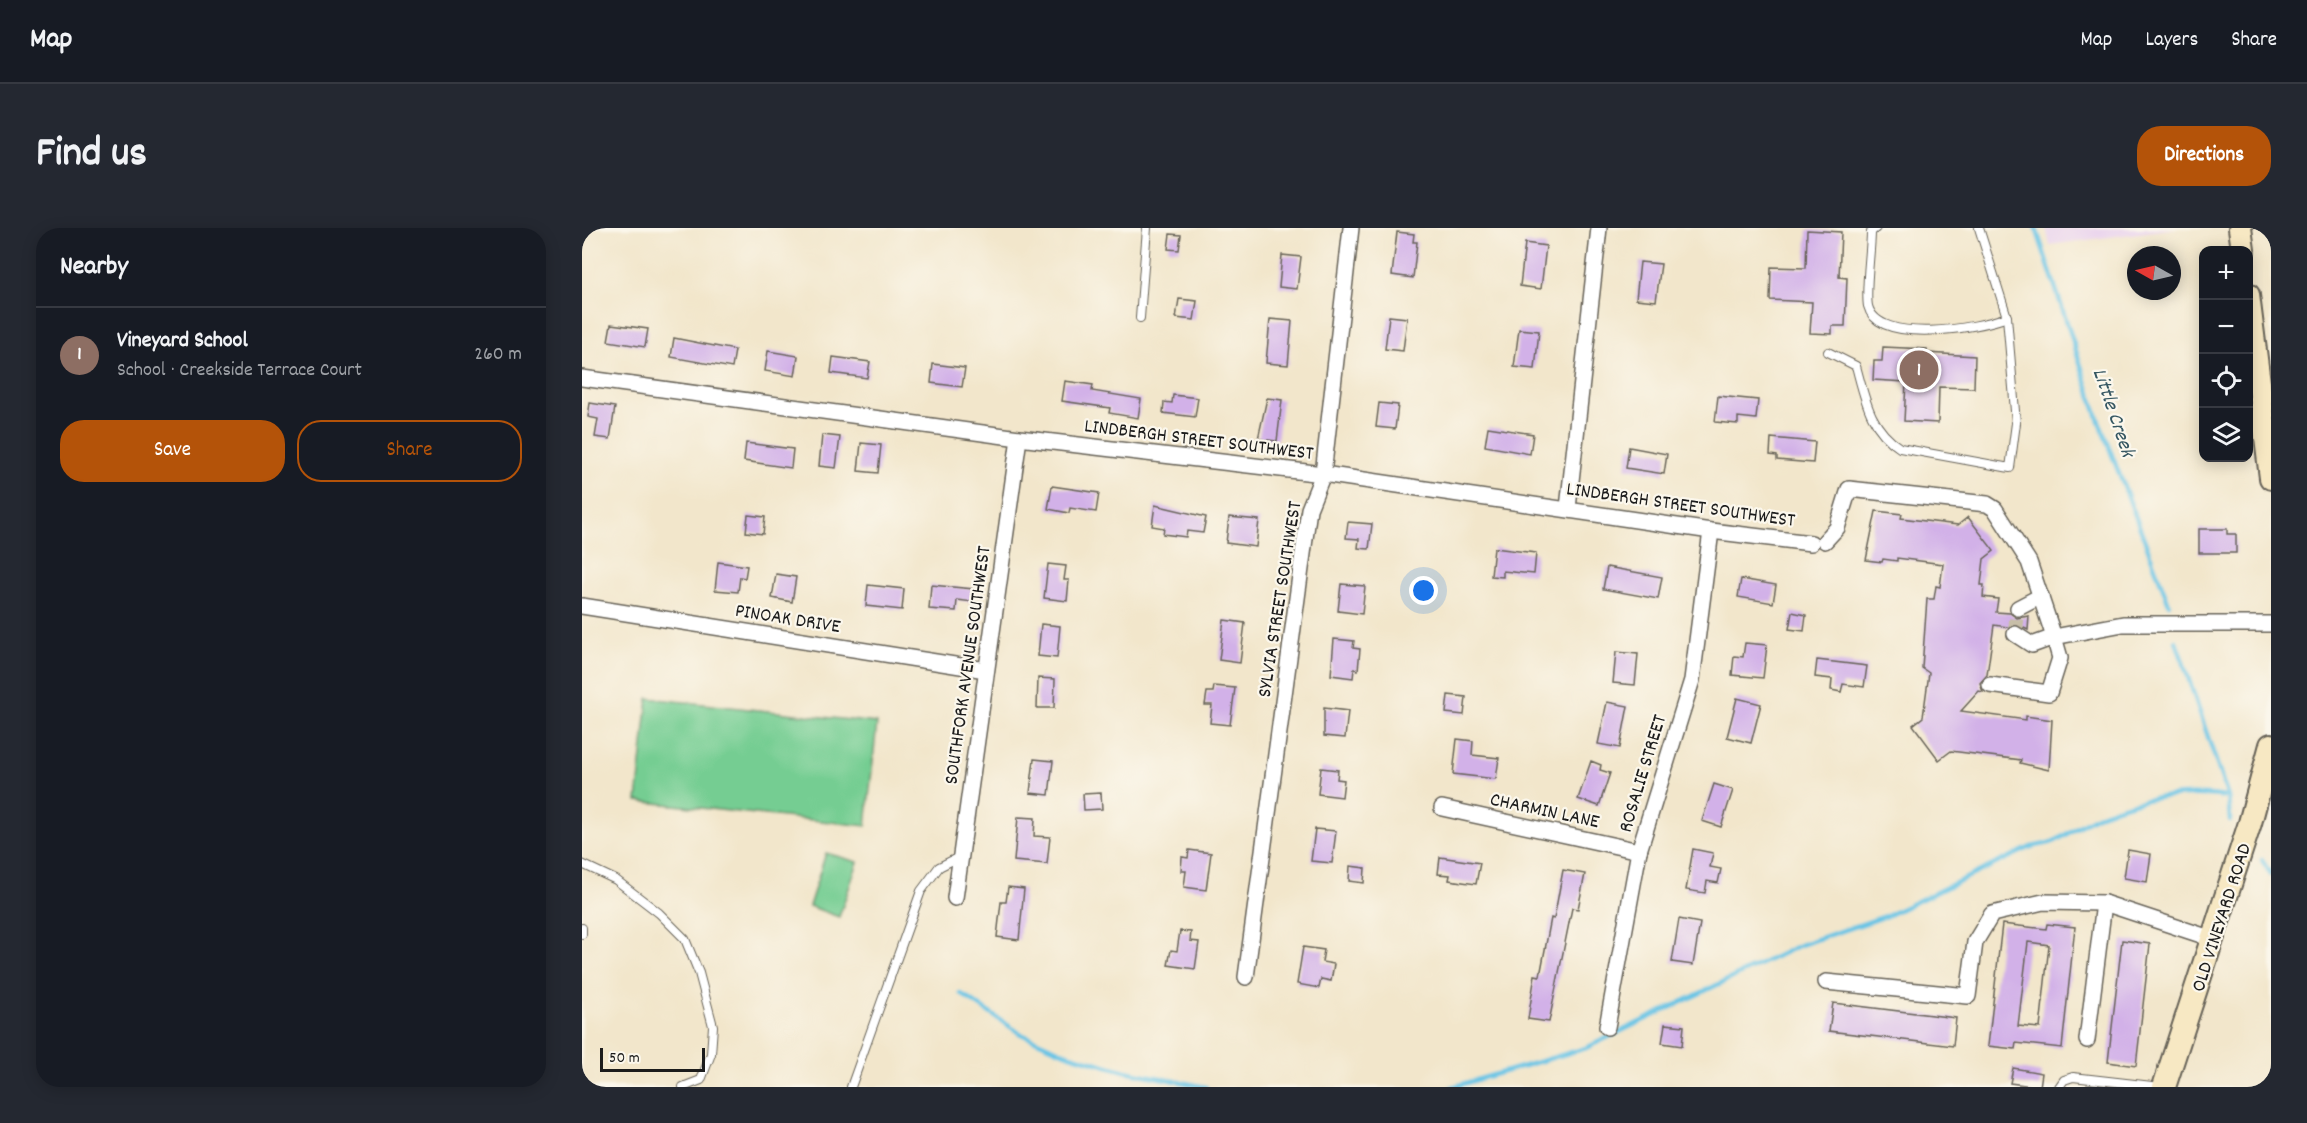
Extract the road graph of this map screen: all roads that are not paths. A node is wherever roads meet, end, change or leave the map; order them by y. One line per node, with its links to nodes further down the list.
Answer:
1 (1148, 228): 10 (lane)
2 (1351, 228): 14 (street, SYLVIA STREET SOUTHWEST)
3 (1599, 228): 16 (street)
4 (1876, 228): 9 (lane)
5 (1979, 228): 9 (lane)
6 (2240, 228): 7 (street)
7 (2242, 246)
8 (2249, 300): 15 (street)
9 (2007, 316): 11 (lane)
10 (1140, 318)
11 (1828, 352)
12 (582, 378): 13 (street, LINDBERGH STREET SOUTHWEST)
13 (1018, 438): 14 (street, LINDBERGH STREET SOUTHWEST); 24 (street, SOUTHFORK AVENUE SOUTHWEST)
14 (1323, 474): 16 (street, LINDBERGH STREET SOUTHWEST); 36 (street, SYLVIA STREET SOUTHWEST)
15 (2271, 478)
16 (1568, 508): 17 (street, LINDBERGH STREET SOUTHWEST)
17 (1711, 531): 18 (street, LINDBERGH STREET SOUTHWEST); 28 (street, ROSALIE STREET)
18 (2041, 596): 20 (street); 23 (street)
19 (582, 606): 24 (street, PINOAK DRIVE)
20 (2018, 608)
21 (2271, 624): 23 (street)
22 (2015, 634): 23 (street)
23 (2054, 637): 25 (street)
24 (986, 670): 29 (street, SOUTHFORK AVENUE SOUTHWEST)
25 (1990, 685)
26 (2271, 745): 35 (street, OLD VINEYARD ROAD)
27 (1442, 808): 28 (street, CHARMIN LANE)
28 (1639, 851): 38 (street, ROSALIE STREET)
29 (961, 856): 31 (street, SOUTHFORK AVENUE SOUTHWEST); 41 (lane)
30 (582, 864): 40 (lane)
31 (955, 898)
32 (2104, 903): 35 (street); 37 (street); 39 (street)
33 (582, 928): 34 (lane)
34 (582, 934)
35 (2213, 939): 43 (street, OLD VINEYARD ROAD)
36 (1246, 977)
37 (1826, 982)
38 (1607, 1027)
39 (2087, 1040)
40 (683, 1087)
41 (851, 1087)
42 (2059, 1087): 43 (lane)
43 (2163, 1087)

